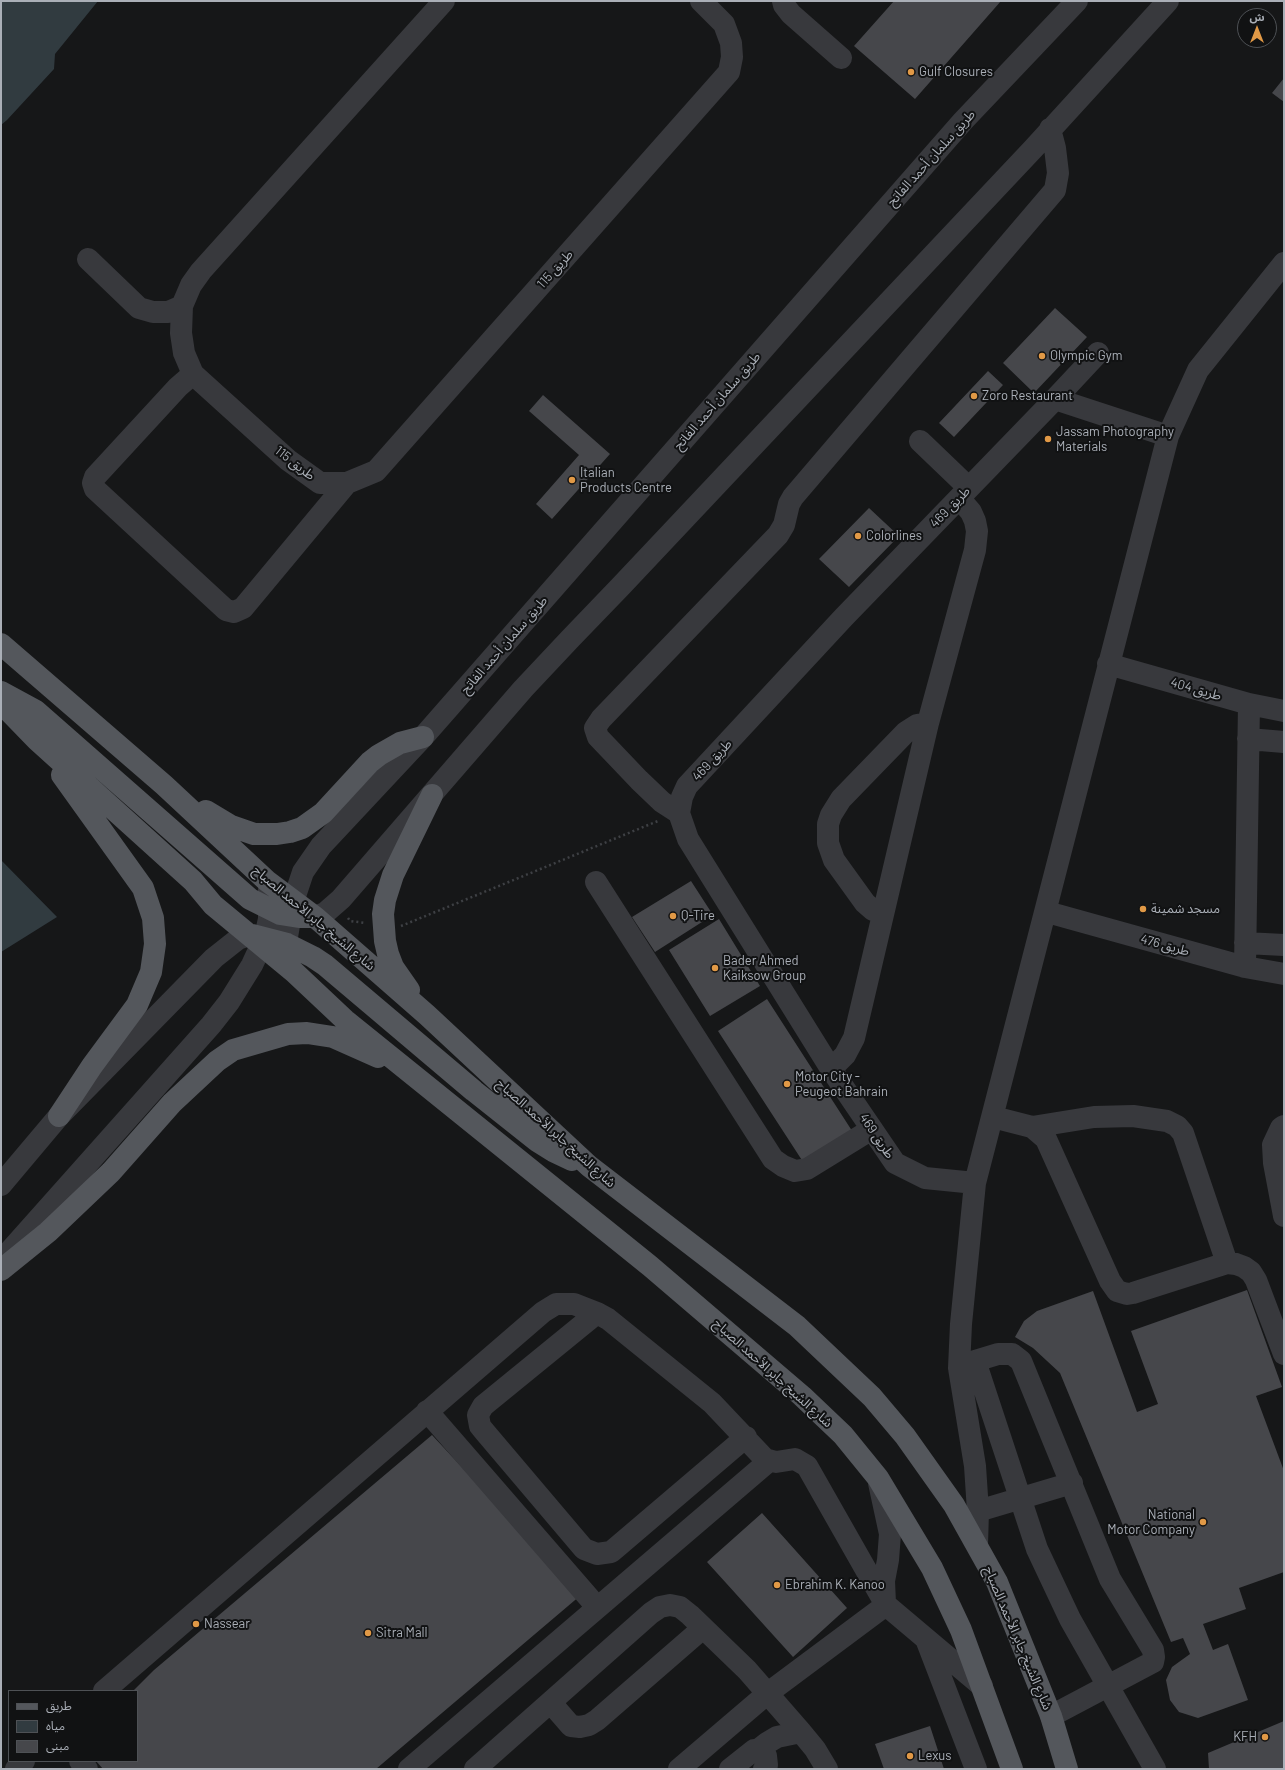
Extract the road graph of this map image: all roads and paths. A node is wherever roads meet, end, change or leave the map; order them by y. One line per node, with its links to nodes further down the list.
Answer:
1 (444, 1): 10 (street, طريق 115)
2 (701, 1): 16 (street, طريق 115)
3 (783, 1): 6 (street)
4 (1077, 1): 25 (street, طريق سلمان أحمد الفاتح)
5 (1168, 1): 7 (street)
6 (841, 58)
7 (1050, 130): 30 (street); 31 (street)
8 (88, 259): 10 (street)
9 (1284, 263): 14 (street)
10 (182, 306): 12 (street, طريق 115)
11 (1098, 353): 13 (street, طريق 469)
12 (193, 374): 16 (street, طريق 115); 16 (street)
13 (1055, 399): 14 (street); 17 (street, طريق 469)
14 (1168, 436): 19 (street)
15 (920, 441): 17 (street)
16 (347, 483)
17 (964, 493): 24 (street); 31 (street, طريق 469)
18 (1, 644): 29 (main road, شارع الشيخ جابر الأحمد الصباح)
19 (1108, 664): 22 (street, طريق 404); 36 (street)
20 (1, 692): 35 (main road, شارع الشيخ جابر الأحمد الصباح)
21 (1, 704): 27 (main road, شارع الشيخ جابر الأحمد الصباح)
22 (1249, 704): 23 (street, طريق 404); 26 (street)
23 (1284, 711)
24 (928, 723): 37 (street); 37 (street)
25 (423, 738): 29 (main road); 35 (street, طريق سلمان أحمد الفاتح)
26 (1248, 739): 28 (street); 41 (street)
27 (37, 740): 40 (main road, شارع الشيخ جابر الأحمد الصباح); 50 (main road)
28 (1284, 742)
29 (164, 785): 32 (main road, شارع الشيخ جابر الأحمد الصباح)
30 (432, 795): 34 (street); 39 (main road)
31 (679, 813): 39 (path); 49 (street, طريق 469)
32 (267, 881): 35 (street)
33 (596, 882): 54 (street)
34 (336, 904): 38 (street); 39 (path)
35 (284, 909): 38 (main road, شارع الشيخ جابر الأحمد الصباح); 40 (street); 42 (street, طريق سلمان أحمد الفاتح)
36 (1047, 912): 44 (street, طريق 476); 51 (street)
37 (883, 913): 49 (street)
38 (315, 917): 47 (main road, شارع الشيخ جابر الأحمد الصباح)
39 (383, 927): 47 (main road)
40 (258, 939): 42 (main road); 45 (main road, شارع الشيخ جابر الأحمد الصباح); 50 (street); 59 (street)
41 (1245, 943): 43 (street); 44 (street)
42 (287, 944): 45 (street, طريق سلمان أحمد الفاتح); 55 (main road)
43 (1284, 946)
44 (1245, 967): 46 (street, طريق 476)
45 (294, 972): 48 (main road, شارع الشيخ جابر الأحمد الصباح)
46 (1284, 974)
47 (427, 1015): 55 (main road, شارع الشيخ جابر الأحمد الصباح)
48 (404, 1068): 61 (main road); 68 (main road, شارع الشيخ جابر الأحمد الصباح)
49 (831, 1069): 54 (street, طريق 469)
50 (59, 1116): 57 (street)
51 (993, 1117): 53 (street); 56 (street)
52 (1284, 1126): 58 (street)
53 (1032, 1127): 60 (street); 60 (street)
54 (872, 1129): 56 (street, طريق 469)
55 (589, 1166): 72 (main road, شارع الشيخ جابر الأحمد الصباح)
56 (975, 1183): 64 (street)
57 (1, 1185)
58 (1284, 1216)
59 (1, 1261)
60 (1227, 1263): 63 (street)
61 (1, 1270)
62 (597, 1313): 65 (street); 66 (street); 66 (street)
63 (1284, 1354)
64 (967, 1364): 69 (street); 70 (street); 71 (street)
65 (427, 1411): 74 (street); 79 (street)
66 (746, 1437): 67 (street)
67 (769, 1461): 73 (street); 74 (street)
68 (878, 1478): 73 (street); 77 (main road, شارع الشيخ جابر الأحمد الصباح)
69 (1072, 1483): 70 (street); 78 (street)
70 (1020, 1497): 71 (street); 78 (street)
71 (978, 1511): 72 (street)
72 (977, 1545): 82 (main road, شارع الشيخ جابر الأحمد الصباح)
73 (886, 1605): 76 (street); 80 (street)
74 (597, 1608): 85 (street)
75 (703, 1628): 80 (street); 81 (street); 81 (street)
76 (926, 1639): 77 (street); 90 (street)
77 (982, 1686): 91 (main road, شارع الشيخ جابر الأحمد الصباح)
78 (1108, 1687): 82 (street); 93 (street)
79 (105, 1690)
80 (768, 1693): 83 (street); 87 (street)
81 (551, 1703): 86 (street)
82 (1051, 1716): 92 (main road, شارع الشيخ جابر الأحمد الصباح)
83 (802, 1732): 84 (street); 89 (street)
84 (761, 1760): 88 (street)
85 (409, 1769)
86 (475, 1769)
87 (679, 1769)
88 (730, 1769)
89 (827, 1769)
90 (976, 1769)
91 (1012, 1769)
92 (1067, 1769)
93 (1155, 1769)

